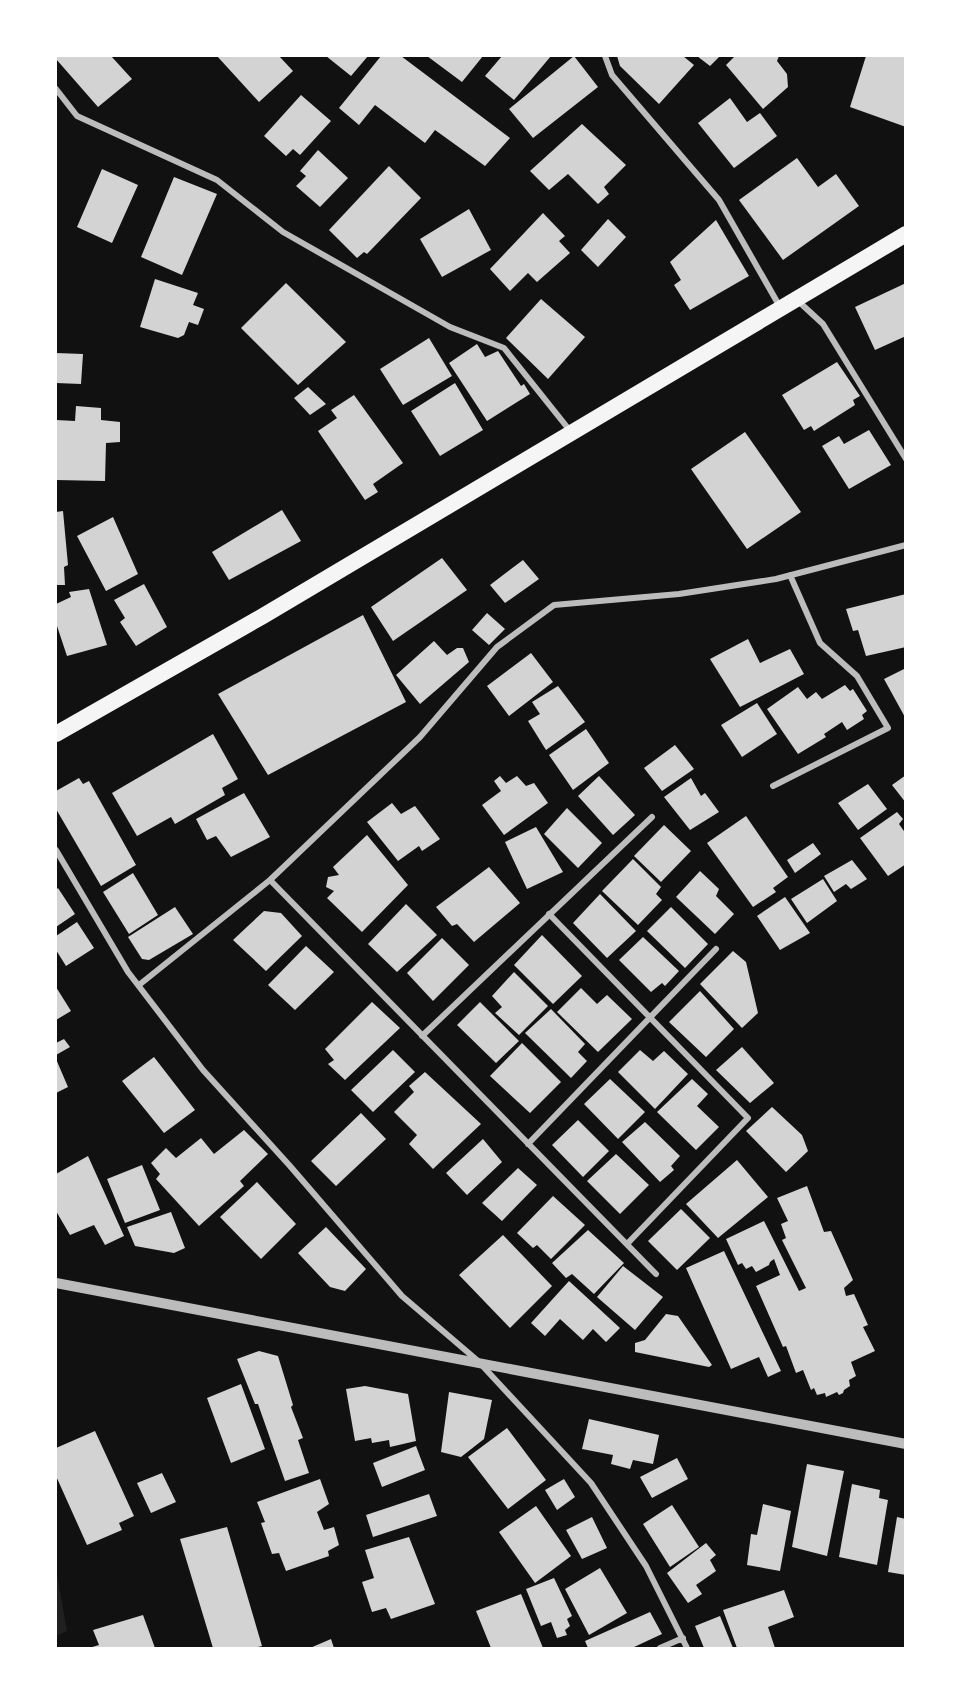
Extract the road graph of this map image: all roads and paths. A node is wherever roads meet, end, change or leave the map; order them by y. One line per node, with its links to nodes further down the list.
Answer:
1 (605, 56): 5 (street)
2 (56, 89): 6 (street)
3 (906, 234): 4 (highway)
4 (795, 298): 5 (highway); 7 (street)
5 (780, 308): 6 (highway)
6 (571, 432): 10 (highway)
7 (906, 459)
8 (906, 544): 9 (street)
9 (790, 575): 11 (street); 14 (street)
10 (56, 734)
11 (773, 786)
12 (652, 817): 15 (street)
13 (56, 850): 17 (street)
14 (270, 880): 17 (street); 19 (street)
15 (549, 914): 18 (street); 19 (street)
16 (716, 949): 18 (street)
17 (138, 985): 24 (street)
18 (650, 1018): 20 (street); 21 (street)
19 (422, 1036): 20 (street)
20 (528, 1144): 21 (street)
21 (627, 1244): 22 (street)
22 (656, 1274)
23 (56, 1283): 24 (street)
24 (478, 1361): 25 (street); 26 (street)
25 (906, 1444)
26 (683, 1638): 27 (street); 28 (street)
27 (660, 1648)
28 (687, 1648)

